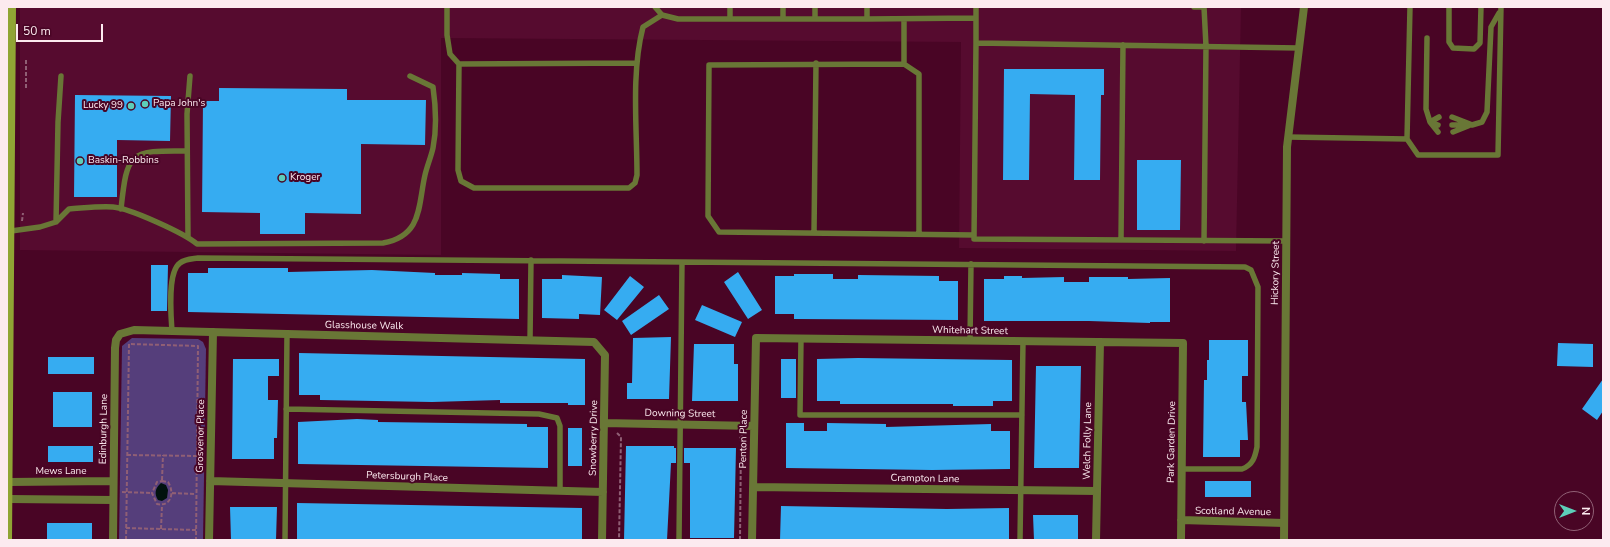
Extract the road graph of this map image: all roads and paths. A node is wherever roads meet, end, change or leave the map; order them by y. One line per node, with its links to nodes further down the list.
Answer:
1 (12, 7): 33 (main road)
2 (447, 7): 29 (lane)
3 (655, 7): 16 (lane)
4 (730, 7): 18 (lane)
5 (783, 7): 19 (lane)
6 (815, 7): 20 (lane)
7 (867, 7): 21 (lane)
8 (976, 7): 17 (lane)
9 (1194, 7): 10 (lane)
10 (1204, 7): 26 (lane)
11 (1304, 7): 27 (street, Hickory Street)
12 (1410, 7): 47 (lane)
13 (1449, 7): 14 (lane)
14 (1481, 7)
15 (1501, 9): 43 (lane); 47 (lane)
16 (662, 15): 18 (lane); 30 (lane)
17 (976, 18): 22 (lane); 24 (lane)
18 (730, 19): 19 (lane)
19 (783, 19): 20 (lane)
20 (815, 19): 21 (lane)
21 (867, 19): 22 (lane)
22 (904, 19): 32 (lane)
23 (1427, 38): 40 (lane)
24 (976, 43): 25 (lane); 54 (lane)
25 (1123, 45): 26 (lane); 56 (lane)
26 (1206, 46): 27 (lane); 57 (lane)
27 (1299, 48): 46 (street, Hickory Street)
28 (26, 60): 37 (path)
29 (459, 64): 30 (lane); 30 (lane)
30 (637, 64)
31 (816, 64): 32 (lane); 52 (lane); 52 (lane)
32 (904, 64): 53 (lane)
33 (10, 76): 51 (main road)
34 (62, 76): 50 (lane)
35 (190, 76): 48 (lane)
36 (410, 76): 55 (lane)
37 (26, 89)
38 (1439, 117): 40 (lane)
39 (1452, 117): 43 (lane)
40 (1430, 122): 41 (lane); 44 (lane)
41 (1438, 125)
42 (1452, 125): 43 (lane)
43 (1472, 125): 45 (lane)
44 (1438, 132)
45 (1453, 132)
46 (1288, 137): 47 (lane); 58 (street, Hickory Street)
47 (1407, 139)
48 (187, 151): 49 (lane); 55 (lane)
49 (121, 209): 50 (lane); 55 (lane)
50 (56, 222): 51 (lane)
51 (9, 231): 85 (main road)
52 (814, 233): 53 (lane)
53 (919, 234): 54 (lane)
54 (974, 235): 56 (lane)
55 (188, 237)
56 (1121, 240): 57 (lane)
57 (1204, 241): 58 (lane)
58 (1286, 241): 102 (street, Hickory Street)
59 (531, 260): 60 (lane); 63 (lane); 68 (lane)
60 (682, 262): 61 (lane); 77 (lane)
61 (971, 264): 69 (lane); 82 (lane)
62 (134, 330): 63 (street, Glasshouse Walk); 83 (street, Edinburgh Lane)
63 (172, 331): 64 (street, Glasshouse Walk)
64 (212, 332): 65 (street, Glasshouse Walk); 86 (street, Grosvenor Place)
65 (287, 334): 68 (street, Glasshouse Walk); 74 (lane)
66 (756, 338): 67 (street, Whitehart Street); 78 (street, Penton Place)
67 (801, 339): 69 (street, Whitehart Street); 75 (lane)
68 (530, 340): 71 (street, Glasshouse Walk)
69 (970, 341): 70 (street, Whitehart Street)
70 (1023, 341): 72 (street, Whitehart Street); 75 (lane)
71 (594, 342): 76 (street, Snowberry Drive)
72 (1100, 342): 73 (street, Whitehart Street); 93 (street, Welch Folly Lane)
73 (1183, 343): 82 (street, Park Garden Drive)
74 (286, 409): 87 (lane); 90 (lane)
75 (1022, 415): 89 (lane)
76 (604, 423): 77 (street, Downing Street); 92 (street, Snowberry Drive); 113 (path)
77 (680, 424): 78 (street, Downing Street); 114 (lane)
78 (754, 426): 88 (street, Penton Place); 115 (path)
79 (128, 455): 80 (path); 81 (path); 91 (path)
80 (162, 455): 81 (path); 84 (path)
81 (197, 456): 96 (path)
82 (1181, 469): 101 (street, Park Garden Drive)
83 (113, 481): 85 (street, Mews Lane); 98 (street, Edinburgh Lane)
84 (162, 481): 94 (path); 95 (path)
85 (8, 482): 99 (main road)
86 (210, 482): 87 (street, Petersburgh Place); 97 (street, Grosvenor Place)
87 (286, 484): 90 (street, Petersburgh Place); 111 (lane)
88 (753, 487): 89 (street, Crampton Lane); 116 (street, Penton Place)
89 (1021, 490): 93 (street, Crampton Lane); 117 (lane)
90 (560, 491): 92 (street, Petersburgh Place)
91 (127, 492): 94 (path); 98 (path); 103 (path)
92 (603, 492): 112 (street, Snowberry Drive)
93 (1097, 492): 118 (street, Welch Folly Lane)
94 (152, 493): 100 (path)
95 (172, 493): 96 (path); 100 (path)
96 (197, 494): 97 (path); 105 (path)
97 (210, 494): 110 (street, Grosvenor Place)
98 (113, 496): 99 (street); 107 (street, Edinburgh Lane)
99 (8, 499): 106 (main road)
100 (162, 505): 104 (path)
101 (1181, 520): 102 (street, Scotland Avenue); 119 (street, Park Garden Drive)
102 (1284, 523): 120 (street, Hickory Street)
103 (126, 528): 104 (path); 108 (path)
104 (161, 529): 105 (path)
105 (196, 530): 109 (path)
106 (8, 540)
107 (112, 540)
108 (126, 540)
109 (196, 540)
110 (209, 540)
111 (285, 540)
112 (602, 540)
113 (619, 540)
114 (679, 540)
115 (740, 540)
116 (752, 540)
117 (1020, 540)
118 (1096, 540)
119 (1181, 540)
120 (1284, 540)

